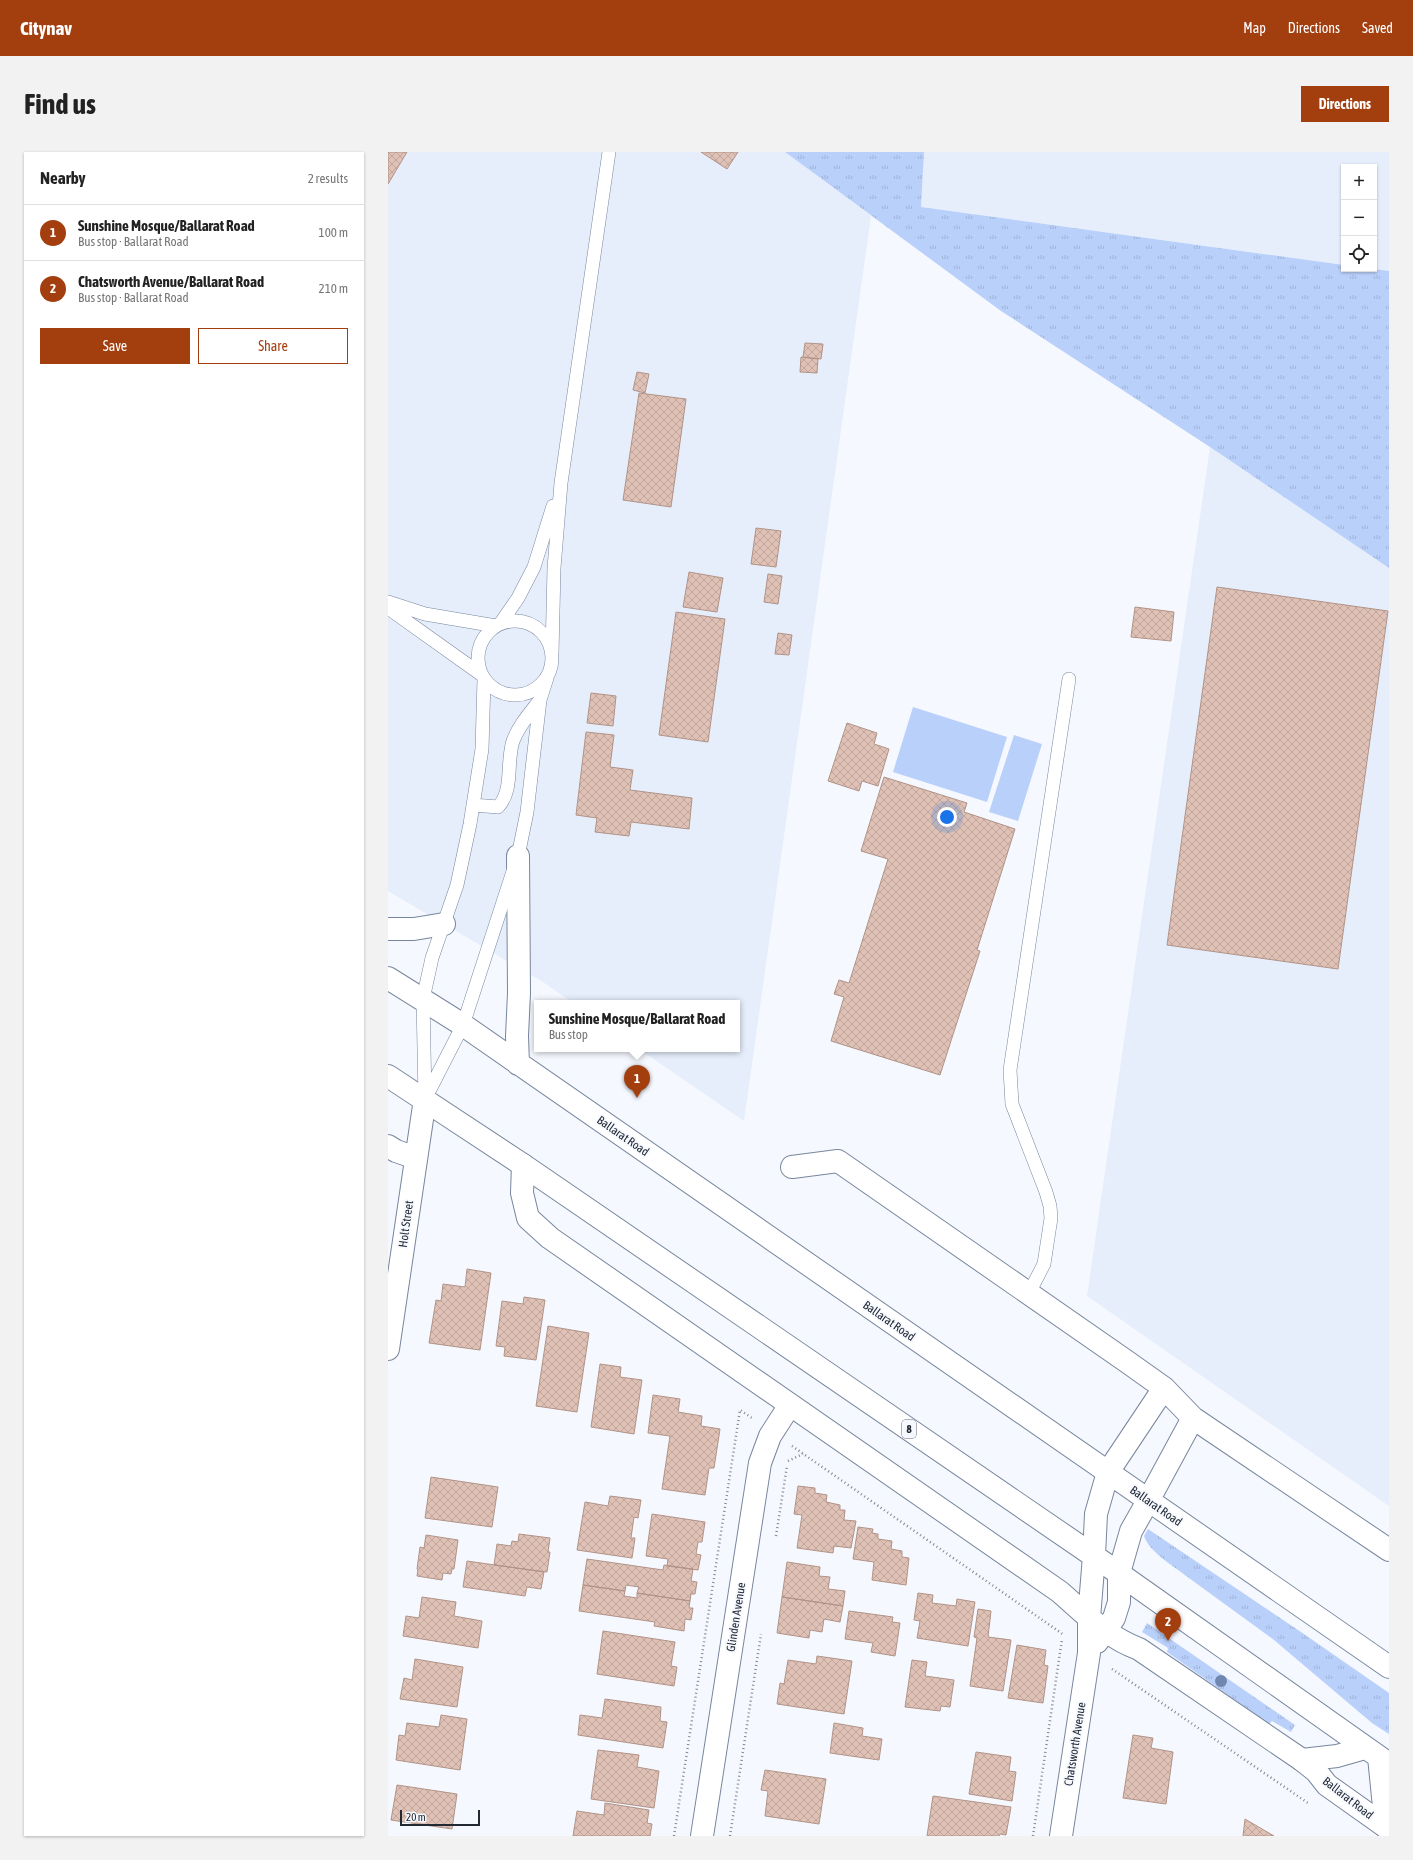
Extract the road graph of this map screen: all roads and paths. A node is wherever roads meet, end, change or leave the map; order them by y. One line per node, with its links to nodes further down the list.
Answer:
1 (609, 152): 2 (lane)
2 (561, 483): 5 (lane); 6 (lane)
3 (388, 602): 5 (lane)
4 (388, 608): 7 (lane)
5 (498, 625): 6 (lane); 7 (lane)
6 (552, 654): 8 (lane)
7 (483, 677): 8 (lane); 11 (lane)
8 (547, 678): 10 (lane)
9 (1069, 679): 25 (lane)
10 (540, 700): 11 (lane); 12 (lane)
11 (473, 805): 13 (lane)
12 (518, 856): 17 (lane); 18 (main road)
13 (444, 924): 14 (main road); 16 (lane)
14 (388, 929)
15 (388, 978): 16 (main road, Ballarat Road)
16 (423, 999): 17 (main road, Ballarat Road); 20 (lane)
17 (463, 1025): 18 (main road, Ballarat Road); 20 (lane)
18 (518, 1064): 32 (main road, Ballarat Road)
19 (388, 1076): 20 (main road, 8)
20 (425, 1099): 22 (main road, Holt Street); 23 (main road, 8)
21 (388, 1146): 22 (main road)
22 (416, 1158): 26 (main road, Holt Street)
23 (523, 1165): 28 (main road, Ballarat Road); 36 (main road, 8)
24 (792, 1167): 25 (main road)
25 (1029, 1293): 27 (main road)
26 (388, 1349)
27 (1164, 1388): 29 (main road); 32 (main road, Chatsworth Avenue)
28 (790, 1405): 30 (main road, Glinden Avenue); 38 (main road, Ballarat Road)
29 (1193, 1418): 33 (main road, Chatsworth Avenue); 35 (main road)
30 (772, 1432): 31 (path); 47 (main road, Glinden Avenue)
31 (803, 1454): 34 (path); 40 (path)
32 (1108, 1472): 33 (main road, Ballarat Road); 36 (main road, Chatsworth Avenue)
33 (1148, 1501): 37 (main road, Chatsworth Avenue); 42 (main road, Ballarat Road)
34 (776, 1539)
35 (1389, 1550)
36 (1094, 1556): 37 (main road, 8); 38 (main road, Chatsworth Avenue)
37 (1119, 1574): 38 (main road, Chatsworth Avenue); 43 (main road, 8)
38 (1097, 1624): 41 (main road, Chatsworth Avenue); 44 (main road, Ballarat Road)
39 (761, 1633): 48 (path)
40 (1063, 1635): 41 (path); 49 (path)
41 (1089, 1653): 45 (path); 50 (main road, Chatsworth Avenue)
42 (1389, 1667)
43 (1378, 1756): 44 (main road); 46 (main road)
44 (1302, 1760): 46 (main road, Ballarat Road)
45 (1310, 1804)
46 (1388, 1828)
47 (702, 1836)
48 (730, 1836)
49 (1033, 1836)
50 (1061, 1836)

